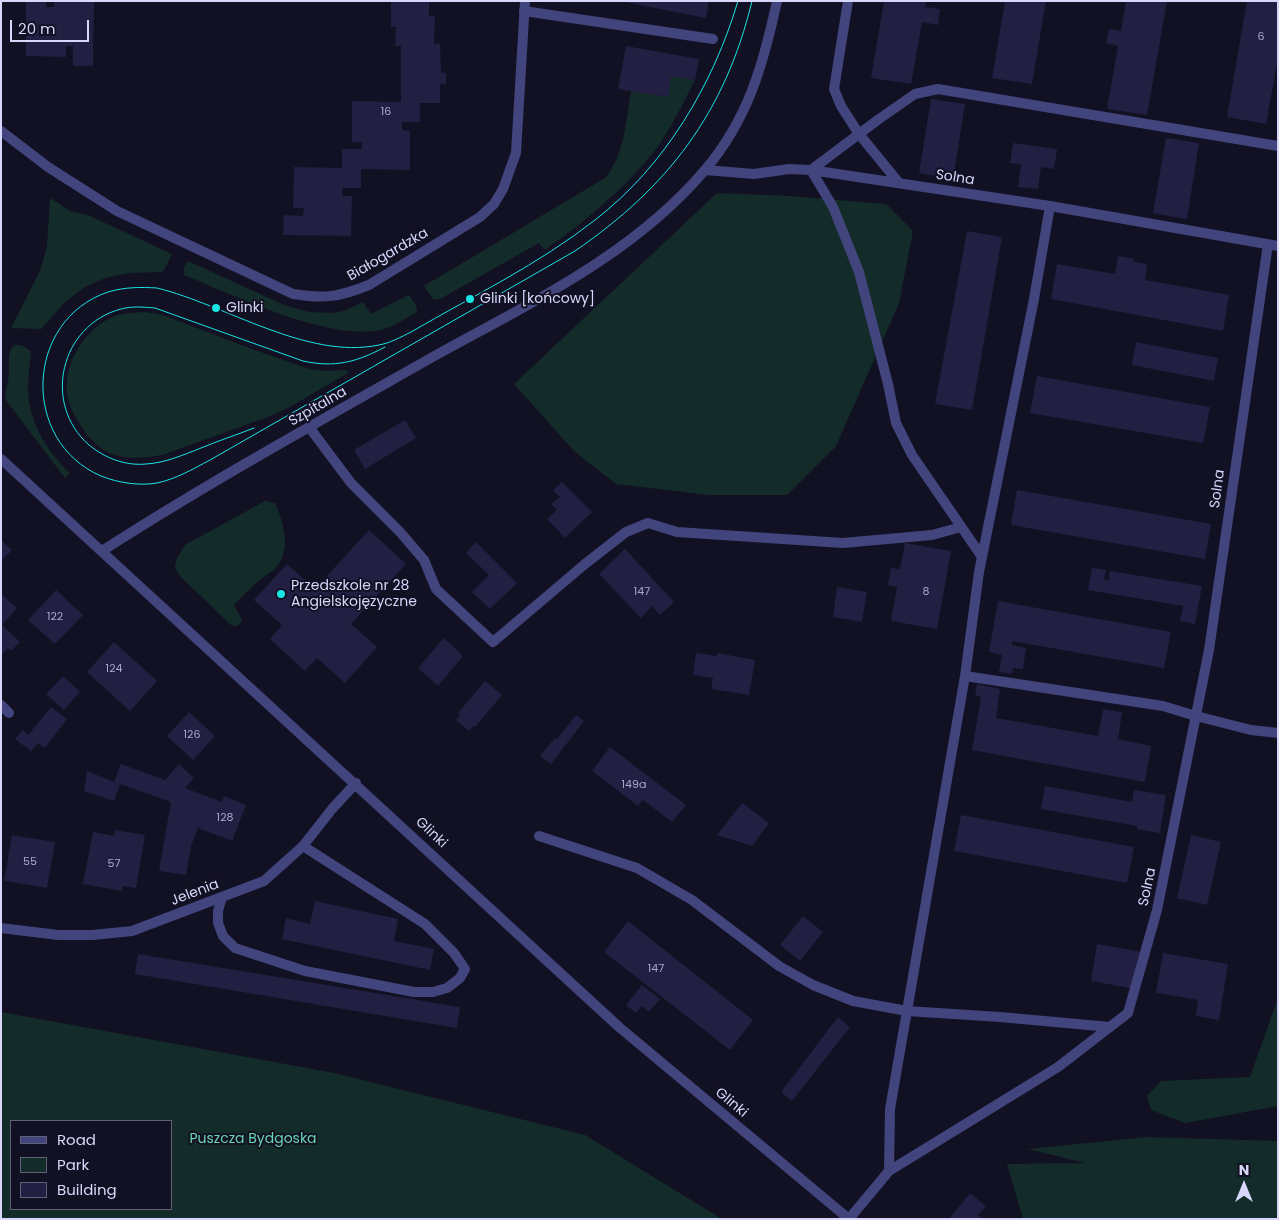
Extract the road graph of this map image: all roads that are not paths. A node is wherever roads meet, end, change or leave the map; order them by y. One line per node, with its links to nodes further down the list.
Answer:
1 (777, 1): 8 (street, Szpitalna)
2 (848, 1): 6 (street)
3 (525, 6): 4 (street); 5 (street, Białogardzka)
4 (712, 40)
5 (1, 131)
6 (859, 134): 7 (street); 9 (street); 10 (street)
7 (1278, 146)
8 (705, 170): 9 (street, Solna); 13 (street, Szpitalna)
9 (811, 170): 10 (street, Solna); 15 (street)
10 (898, 183): 11 (street, Solna)
11 (1050, 206): 12 (street, Solna); 17 (street)
12 (1273, 245): 19 (street, Solna)
13 (309, 427): 15 (street); 16 (street, Szpitalna)
14 (1, 459): 16 (street, Glinki)
15 (961, 527): 17 (street)
16 (102, 550): 21 (street, Glinki)
17 (982, 557): 18 (street)
18 (964, 676): 19 (street); 26 (street)
19 (1196, 716): 20 (street); 27 (street, Solna)
20 (1278, 733)
21 (356, 783): 23 (street, Jelenia); 29 (street, Glinki)
22 (540, 836): 26 (street)
23 (303, 846): 24 (street, Jelenia); 24 (street)
24 (222, 897): 25 (street, Jelenia)
25 (1, 928)
26 (907, 1011): 27 (street); 28 (street)
27 (1110, 1027): 28 (street, Solna)
28 (889, 1171): 29 (street, Solna)
29 (849, 1219)

